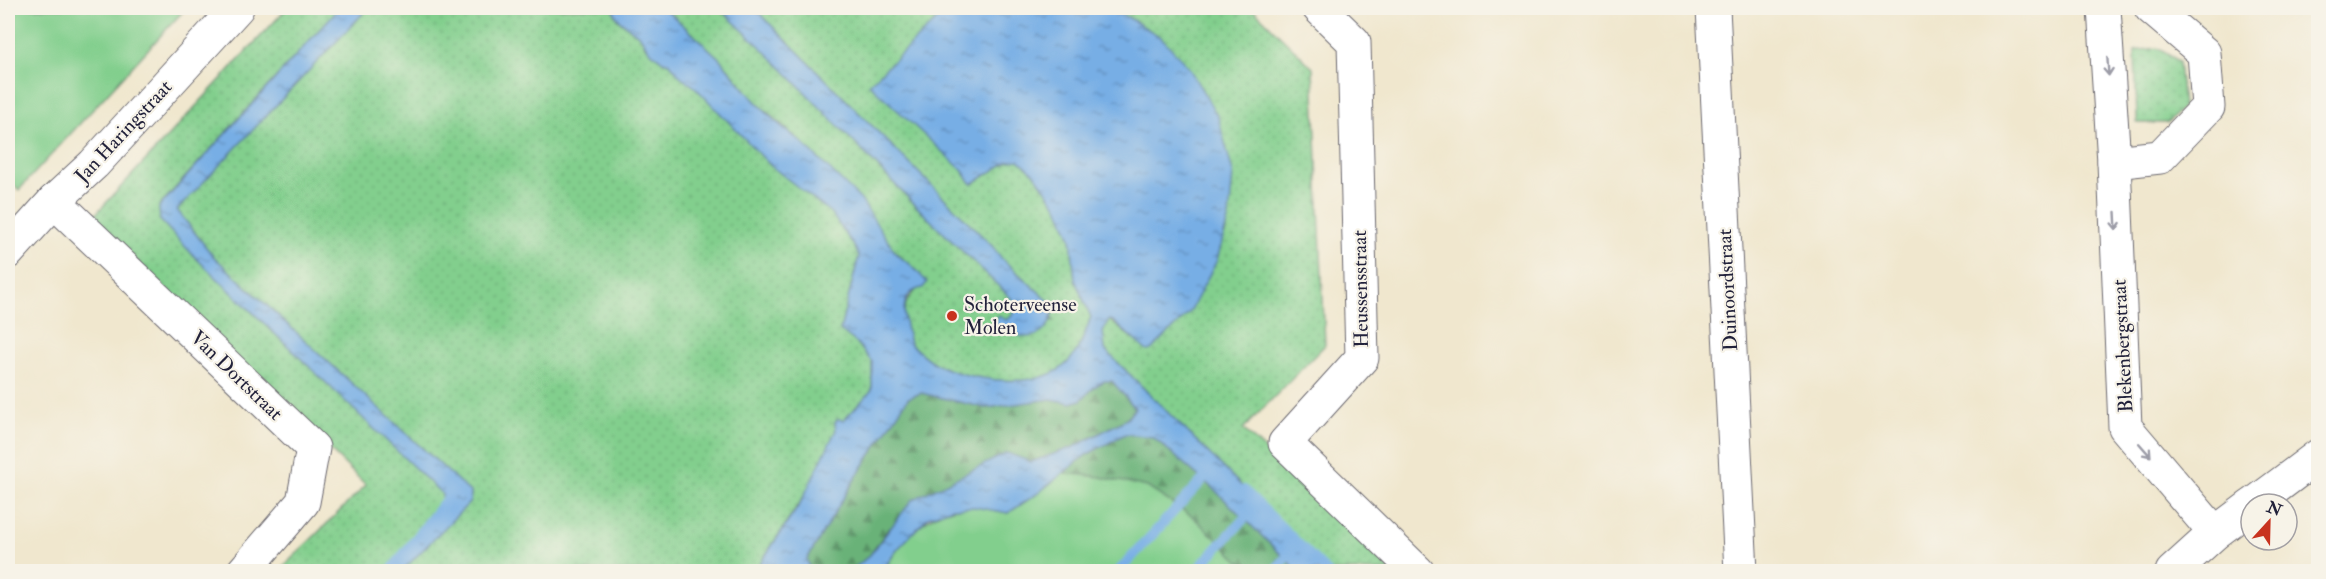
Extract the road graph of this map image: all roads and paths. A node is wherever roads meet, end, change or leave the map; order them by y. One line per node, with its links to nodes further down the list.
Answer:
1 (237, 8): 8 (street, Jan Haringstraat)
2 (1319, 8): 15 (street, Heussensstraat)
3 (1713, 8): 16 (street, Duinoordstraat)
4 (2104, 8): 5 (street); 7 (street, Blekenbergstraat, one-way to 7)
5 (2128, 8)
6 (2151, 8): 7 (street)
7 (2114, 162): 13 (street, Blekenbergstraat, one-way to 13)
8 (54, 201): 9 (street, Jan Haringstraat); 14 (street, Van Dortstraat)
9 (8, 252)
10 (2319, 456): 11 (street)
11 (2270, 492)
12 (2239, 515): 13 (street)
13 (2216, 533): 17 (street)
14 (243, 572)
15 (1418, 572)
16 (1741, 572)
17 (2172, 572)

